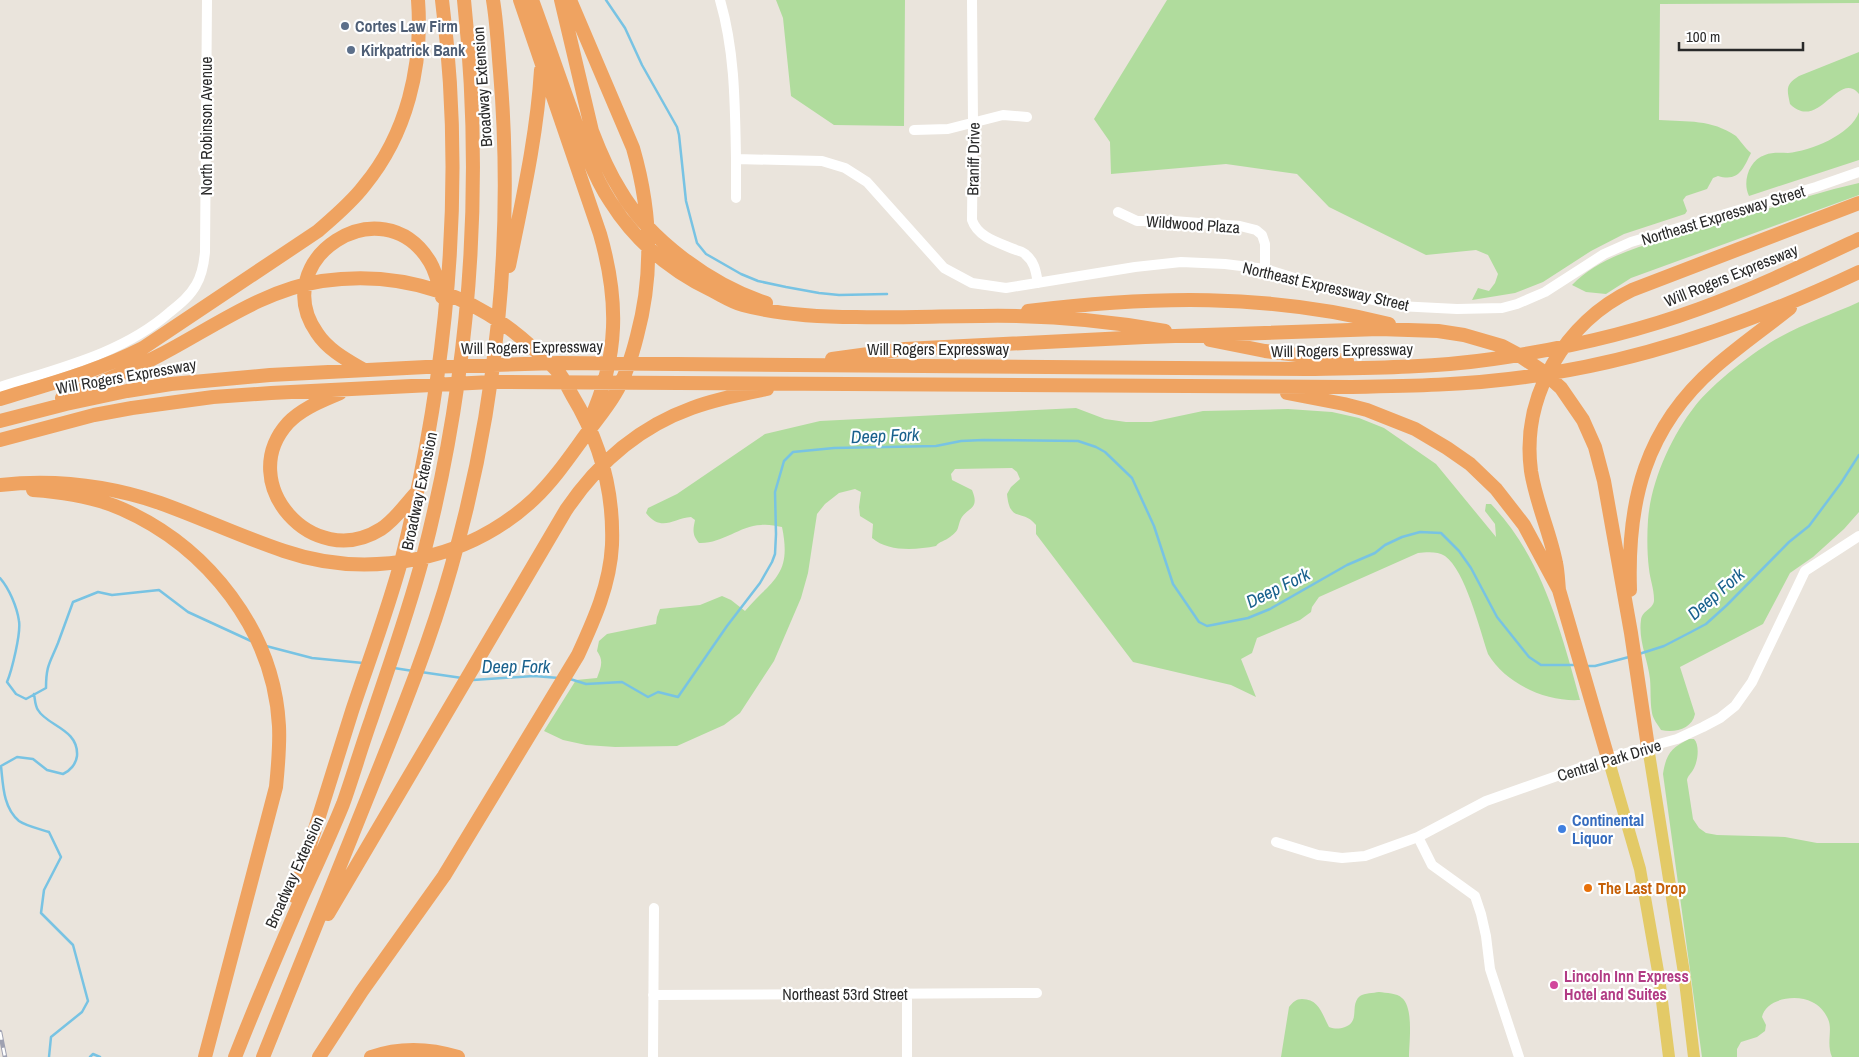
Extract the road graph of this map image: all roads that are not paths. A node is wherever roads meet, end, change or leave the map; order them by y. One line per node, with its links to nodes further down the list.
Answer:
1 (207, 0): 36 (street, North Robinson Avenue)
2 (418, 0): 38 (highway)
3 (442, 0): 26 (highway)
4 (464, 0): 54 (highway, Broadway Extension)
5 (493, 0): 29 (highway, Broadway Extension)
6 (520, 0): 42 (highway)
7 (532, 0): 27 (highway)
8 (541, 0): 29 (highway)
9 (561, 0): 27 (highway)
10 (570, 0): 42 (highway)
11 (720, 0): 16 (street)
12 (972, 0): 14 (street, Braniff Drive)
13 (1027, 116): 14 (street)
14 (973, 123): 15 (street); 24 (street, Braniff Drive)
15 (914, 130)
16 (736, 158): 18 (street); 24 (street, Northeast Expressway Street)
17 (1859, 172): 22 (street, Northeast Expressway Street)
18 (736, 198)
19 (1859, 203): 46 (highway)
20 (1118, 212): 22 (street, Wildwood Plaza)
21 (1859, 239): 32 (highway, Will Rogers Expressway)
22 (1265, 269): 24 (street, Northeast Expressway Street)
23 (1859, 272): 25 (highway, Will Rogers Expressway)
24 (1038, 283)
25 (1800, 300): 35 (highway, Will Rogers Expressway); 47 (highway)
26 (446, 310): 33 (highway); 44 (highway)
27 (809, 316): 28 (highway)
28 (985, 316): 30 (highway); 32 (highway)
29 (498, 326): 53 (highway, Broadway Extension)
30 (1409, 329): 31 (highway); 47 (highway)
31 (788, 366): 32 (highway, Will Rogers Expressway); 33 (highway, Will Rogers Expressway)
32 (1402, 368)
33 (364, 370): 39 (highway, Will Rogers Expressway)
34 (792, 383): 35 (highway, Will Rogers Expressway); 37 (highway, Will Rogers Expressway); 53 (highway)
35 (1250, 386): 46 (highway)
36 (0, 387)
37 (348, 389): 41 (highway, Will Rogers Expressway); 44 (highway)
38 (0, 399)
39 (17, 416): 40 (highway, Will Rogers Expressway); 61 (highway)
40 (0, 422)
41 (0, 440)
42 (573, 452): 43 (highway)
43 (0, 486): 58 (highway)
44 (418, 490): 54 (highway)
45 (1859, 536): 48 (street, Central Park Drive)
46 (1559, 590): 49 (highway)
47 (1631, 633): 48 (highway)
48 (1648, 747): 49 (street, Central Park Drive); 68 (main road)
49 (1608, 758): 50 (street, Central Park Drive); 67 (main road)
50 (1418, 837): 51 (street, Central Park Drive); 66 (street)
51 (1276, 842)
52 (654, 908): 57 (street)
53 (306, 949): 60 (highway)
54 (273, 964): 59 (highway)
55 (907, 993): 56 (street, Northeast 53rd Street); 57 (street, Northeast 53rd Street); 65 (street)
56 (1037, 993)
57 (653, 995): 64 (street)
58 (205, 1057)
59 (235, 1057)
60 (263, 1057)
61 (319, 1057)
62 (371, 1057): 63 (highway)
63 (458, 1057)
64 (653, 1057)
65 (907, 1057)
66 (1518, 1057)
67 (1669, 1057)
68 (1694, 1057)

